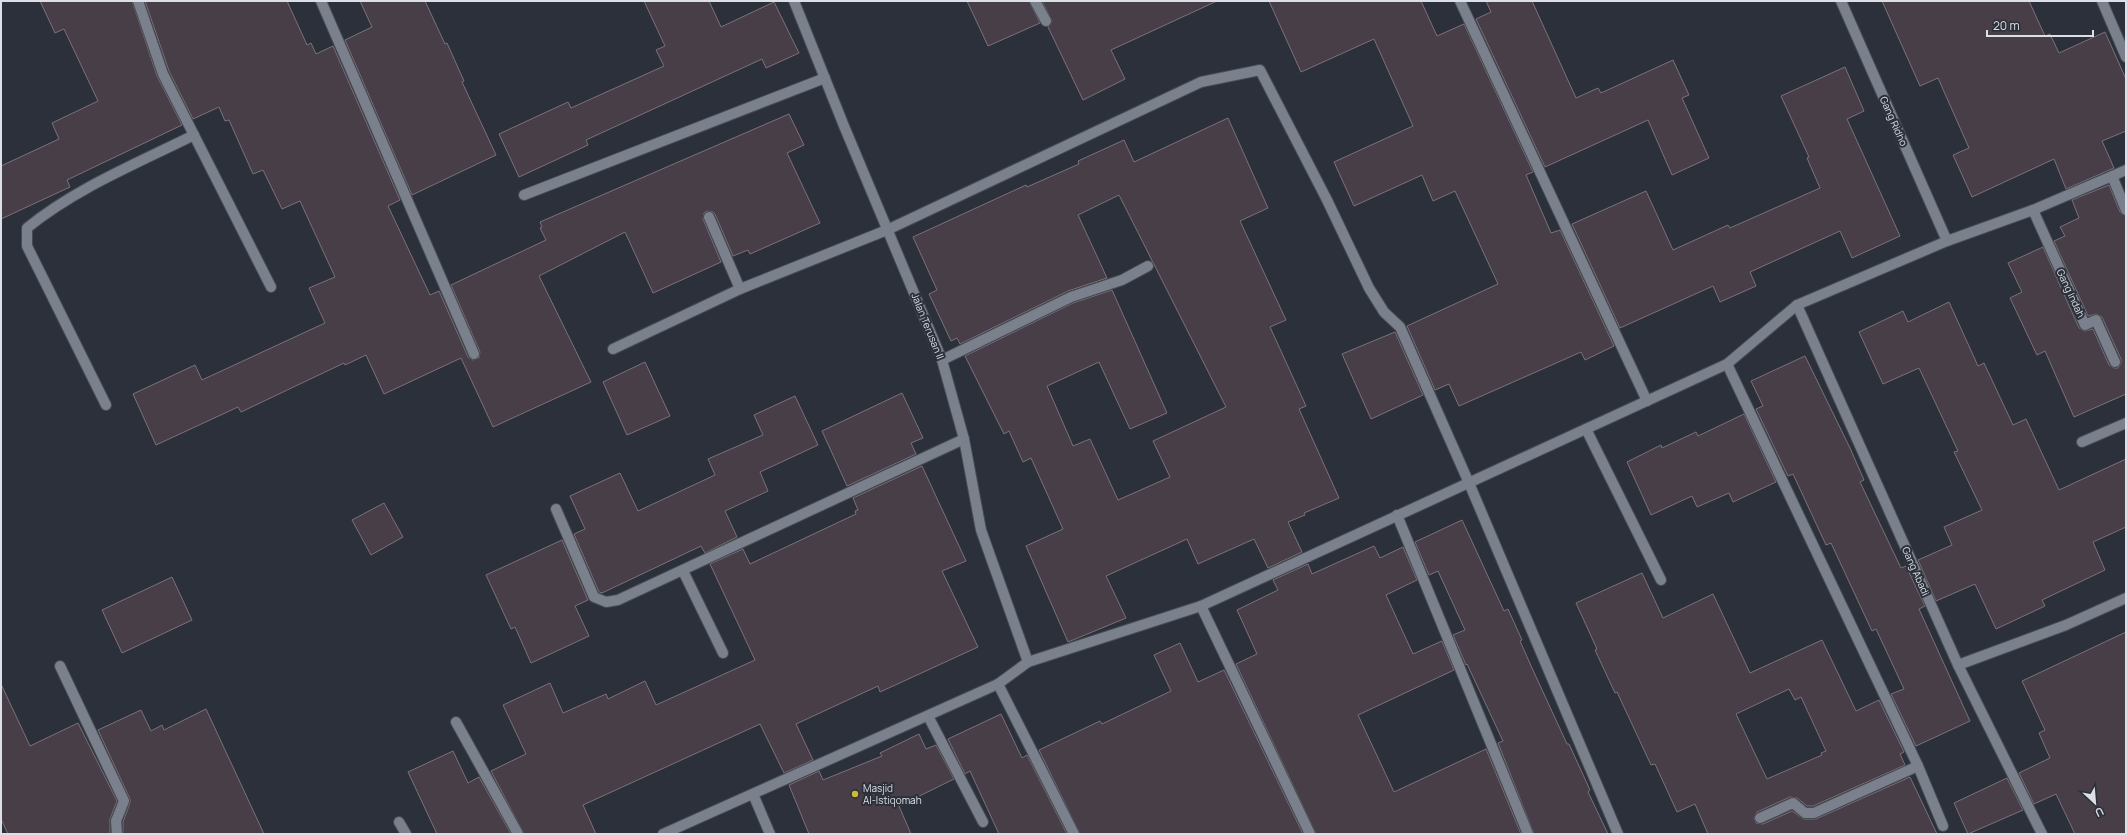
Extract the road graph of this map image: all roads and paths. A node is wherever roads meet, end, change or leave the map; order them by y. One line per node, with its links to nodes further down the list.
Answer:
1 (138, 1): 11 (street)
2 (321, 1): 25 (street)
3 (794, 1): 10 (street, Jalan Terusan II)
4 (1035, 1): 8 (street)
5 (1460, 1): 29 (street)
6 (1841, 1): 19 (street, Gang Ridho)
7 (2102, 1): 9 (street)
8 (1046, 21)
9 (2126, 57)
10 (825, 78): 14 (street); 18 (street, Jalan Terusan II)
11 (194, 134): 21 (street); 30 (street)
12 (2126, 170): 13 (street)
13 (2112, 176): 15 (street); 16 (street)
14 (524, 195)
15 (2033, 210): 19 (street); 27 (street, Gang Indah)
16 (2126, 210)
17 (709, 217): 22 (street)
18 (887, 230): 22 (street); 26 (street, Jalan Terusan II); 35 (street)
19 (1947, 241): 23 (street)
20 (1148, 266): 26 (street)
21 (271, 287)
22 (740, 288): 24 (street)
23 (1797, 305): 28 (street); 44 (street, Gang Abadi)
24 (613, 349)
25 (474, 354)
26 (942, 360): 33 (street, Jalan Terusan II)
27 (2115, 362)
28 (1727, 364): 29 (street); 49 (street)
29 (1647, 401): 32 (street)
30 (106, 405)
31 (2126, 423): 34 (street)
32 (1586, 429): 35 (street); 39 (street)
33 (964, 439): 38 (street); 43 (street, Jalan Terusan II)
34 (2082, 442)
35 (1469, 483): 37 (street); 63 (street)
36 (556, 509): 38 (street)
37 (1397, 515): 41 (street); 62 (street)
38 (683, 571): 42 (street)
39 (1661, 580)
40 (2126, 598): 44 (street)
41 (1201, 606): 43 (street); 61 (street)
42 (723, 653)
43 (1028, 662): 46 (street)
44 (1958, 664): 64 (street, Gang Abadi)
45 (60, 666): 55 (street)
46 (998, 684): 47 (street); 60 (street)
47 (928, 716): 50 (street); 53 (street)
48 (456, 722): 57 (street)
49 (1918, 766): 51 (street); 54 (street)
50 (753, 794): 58 (street); 59 (street)
51 (1760, 818)
52 (400, 822): 56 (street)
53 (983, 822)
54 (1943, 826)
55 (117, 834)
56 (406, 834)
57 (518, 834)
58 (663, 834)
59 (770, 834)
60 (1074, 834)
61 (1310, 834)
62 (1528, 834)
63 (1618, 834)
64 (2042, 834)

